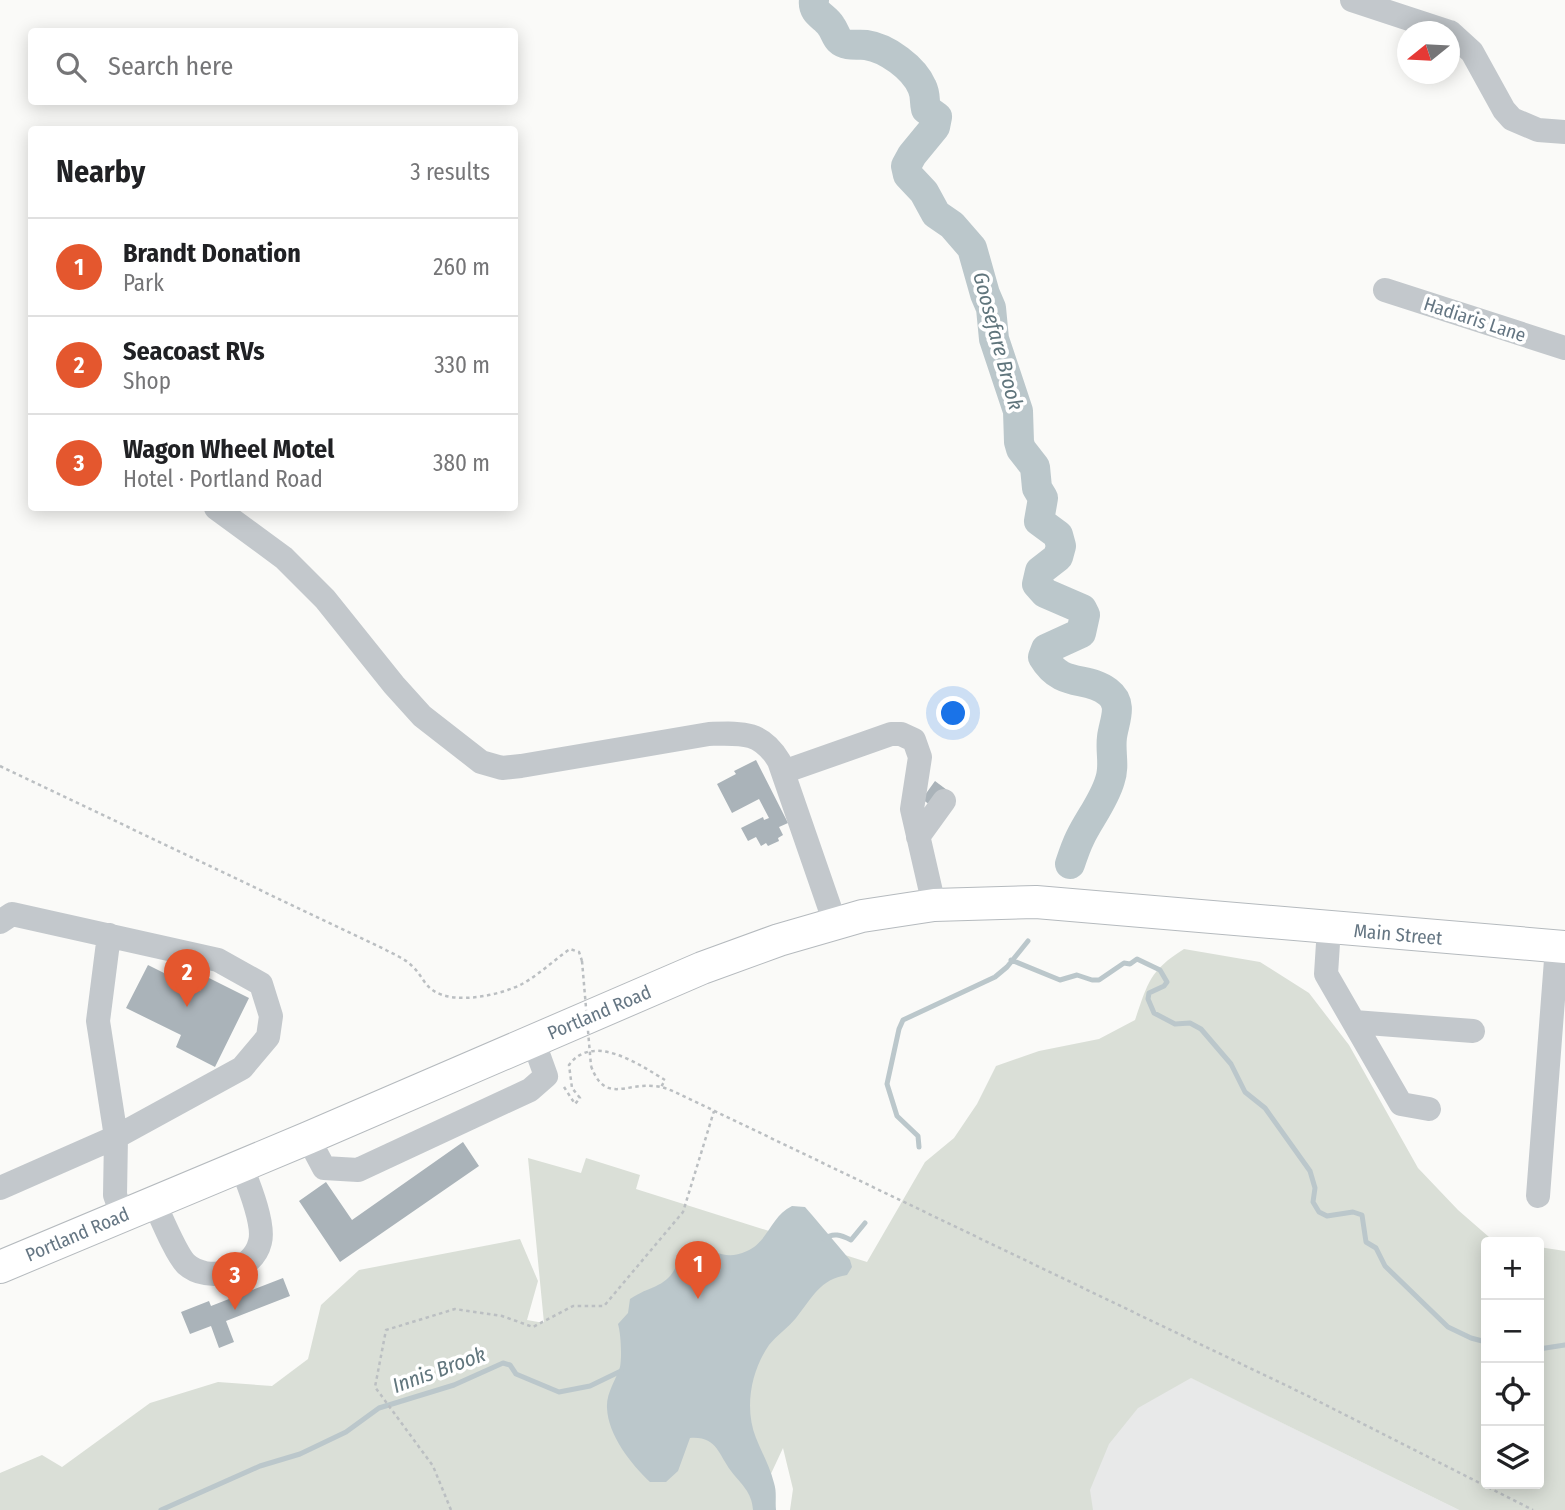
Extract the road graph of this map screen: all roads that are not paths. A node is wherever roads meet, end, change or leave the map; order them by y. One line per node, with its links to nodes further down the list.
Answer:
1 (1352, 0): 2 (street)
2 (1416, 21)
3 (1460, 42): 4 (street)
4 (1565, 132)
5 (1385, 290): 6 (street, Hadiaris Lane)
6 (1565, 348)
7 (220, 511): 8 (street)
8 (783, 772): 10 (street); 14 (street)
9 (944, 801): 10 (street)
10 (918, 837): 11 (street)
11 (934, 905): 12 (main road, Portland Road); 14 (main road, Portland Road)
12 (1230, 917): 15 (main road, Main Street)
13 (0, 922): 16 (street)
14 (835, 923): 20 (main road, Portland Road)
15 (1329, 928): 17 (main road, Main Street); 18 (street)
16 (108, 934): 22 (street); 22 (street)
17 (1561, 947): 26 (street)
18 (1353, 1022): 19 (street); 21 (street)
19 (1473, 1031)
20 (533, 1040): 23 (main road, Portland Road); 23 (street)
21 (1429, 1109)
22 (116, 1137): 25 (street); 28 (street)
23 (308, 1138): 24 (main road, Portland Road)
24 (241, 1164): 27 (main road, Portland Road); 27 (street)
25 (0, 1188)
26 (1538, 1196)
27 (154, 1202): 28 (main road, Portland Road)
28 (122, 1215): 29 (main road, Portland Road)
29 (0, 1267)

